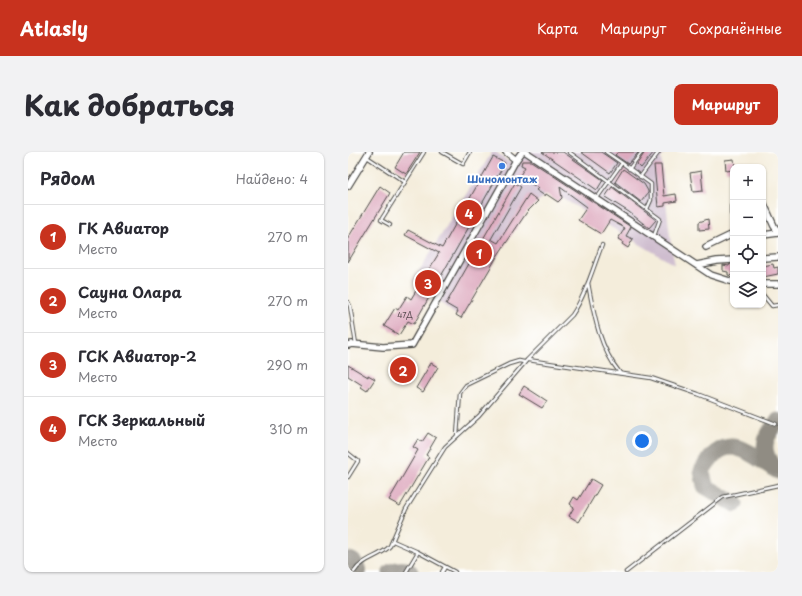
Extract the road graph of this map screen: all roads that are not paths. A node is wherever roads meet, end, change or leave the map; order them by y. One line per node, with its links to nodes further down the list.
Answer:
1 (424, 152): 18 (lane)
2 (442, 152): 3 (lane)
3 (470, 152)
4 (506, 152): 13 (street)
5 (522, 152): 13 (street)
6 (526, 152): 20 (street)
7 (569, 152): 17 (lane)
8 (606, 152): 11 (lane)
9 (642, 152): 15 (lane)
10 (659, 152): 16 (lane)
11 (610, 153): 14 (lane)
12 (368, 154): 18 (lane); 19 (street)
13 (516, 160): 41 (street)
14 (622, 163): 15 (lane); 17 (lane)
15 (629, 169): 16 (lane)
16 (640, 177): 21 (lane)
17 (609, 181): 20 (lane); 21 (lane)
18 (405, 182): 23 (lane)
19 (348, 186)
20 (597, 198): 27 (street)
21 (646, 209): 27 (lane)
22 (766, 209): 24 (street)
23 (390, 225)
24 (778, 233): 26 (street)
25 (730, 235): 29 (street)
26 (766, 235)
27 (654, 236): 33 (street)
28 (602, 245): 35 (lane)
29 (706, 247)
30 (778, 257): 31 (street)
31 (766, 258)
32 (730, 260): 33 (street)
33 (697, 265): 34 (street)
34 (730, 281)
35 (588, 283): 43 (lane); 44 (lane)
36 (766, 284): 37 (street)
37 (778, 284)
38 (766, 299): 40 (lane)
39 (348, 302): 41 (lane)
40 (778, 305)
41 (356, 344): 42 (street)
42 (348, 345)
43 (526, 361): 44 (lane); 46 (lane); 46 (lane)
44 (620, 373): 45 (lane)
45 (776, 424)
46 (457, 437): 50 (lane)
47 (348, 453): 48 (lane)
48 (348, 477)
49 (778, 485): 57 (lane)
50 (393, 541): 51 (lane); 53 (lane)
51 (418, 552): 52 (lane); 54 (lane)
52 (445, 566): 55 (lane); 56 (lane)
53 (354, 572)
54 (406, 572)
55 (442, 572)
56 (455, 572)
57 (626, 572)

